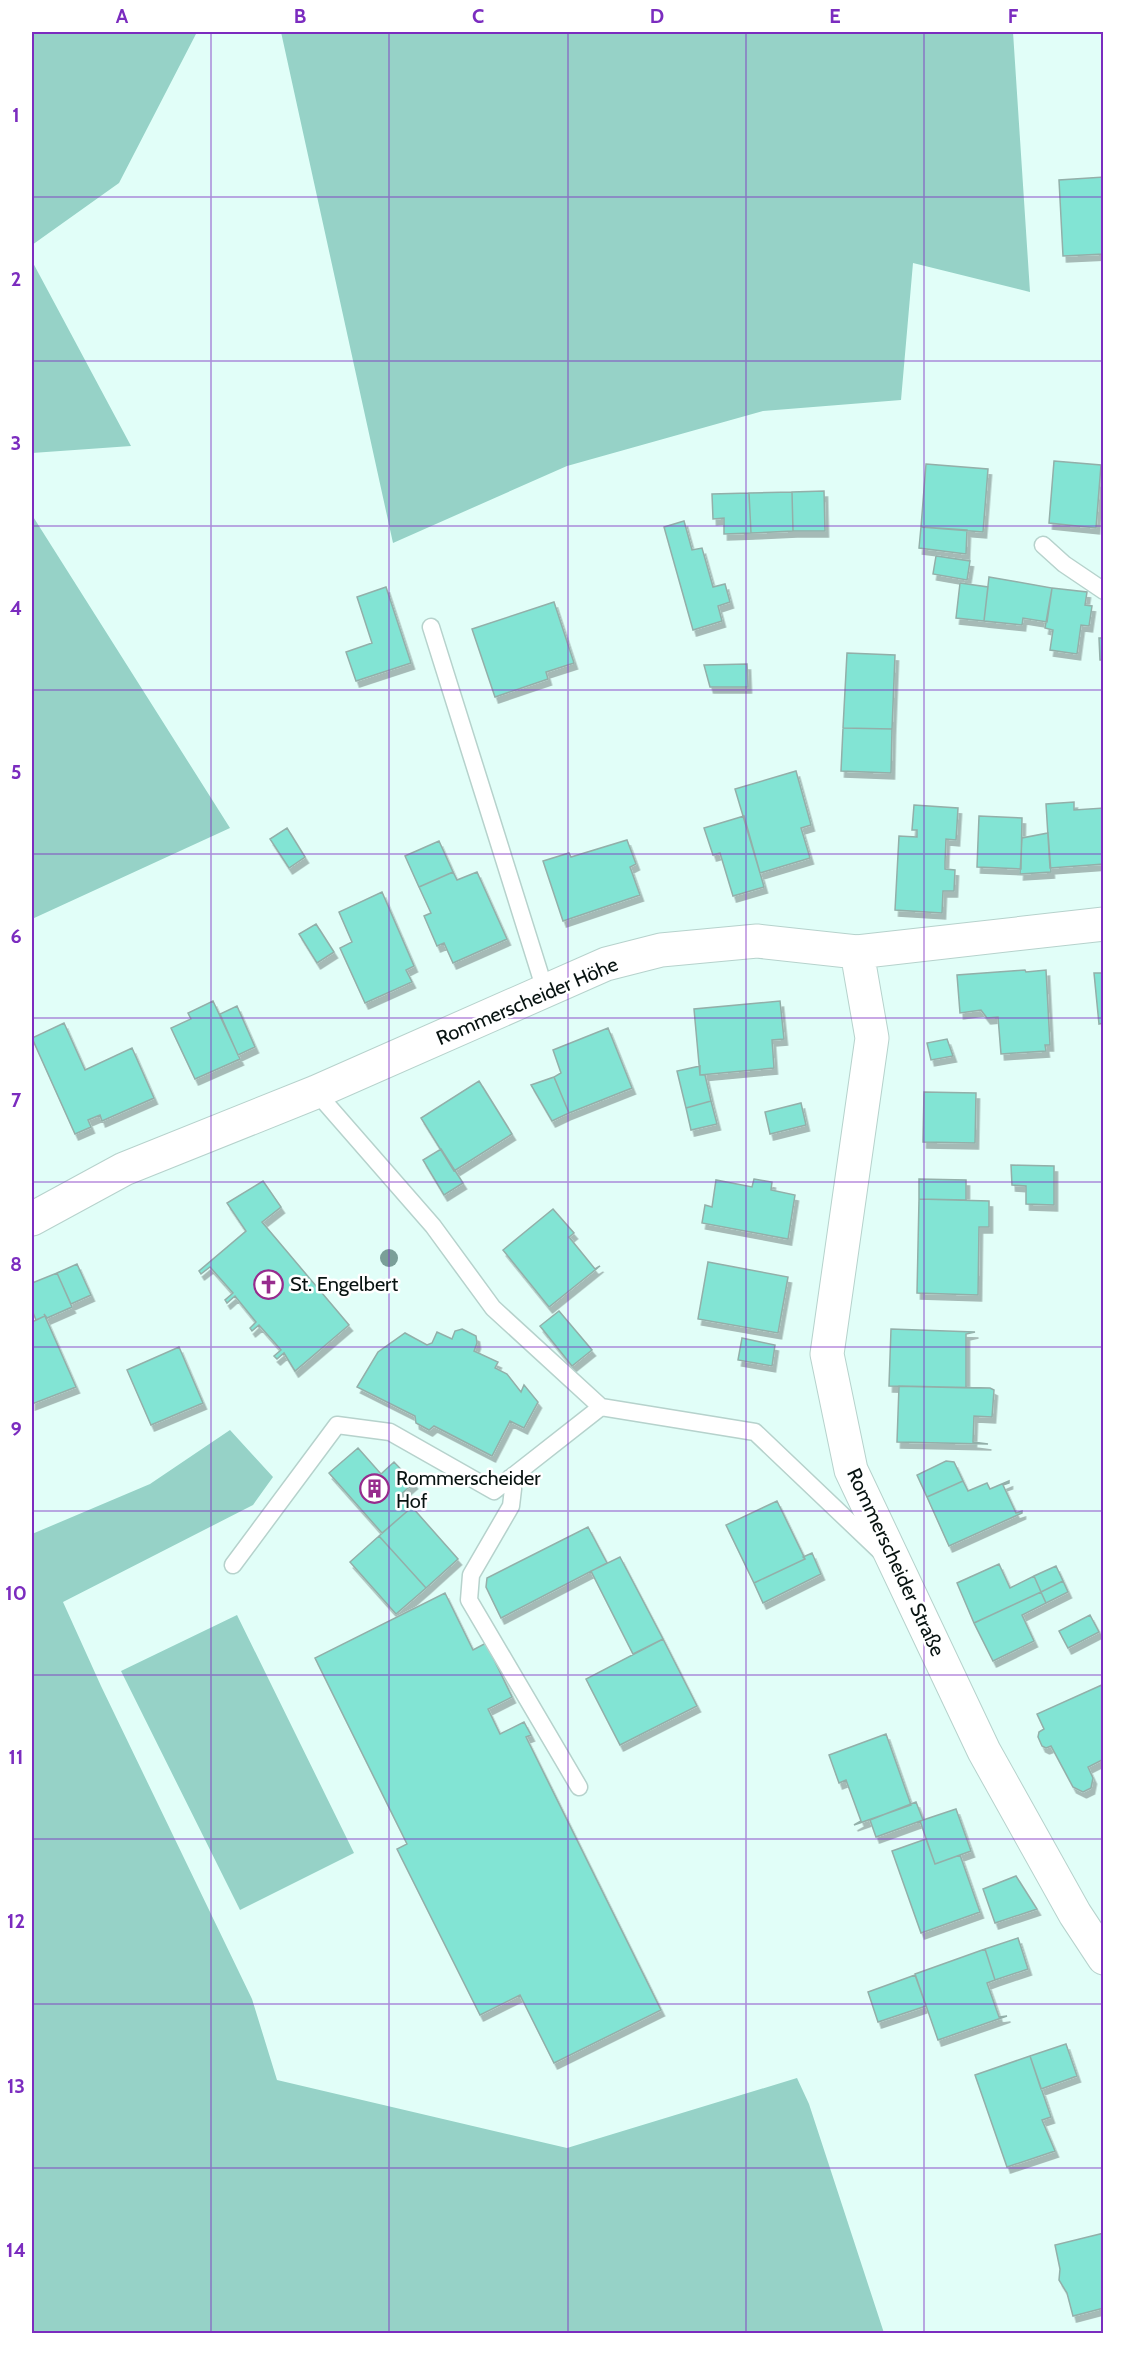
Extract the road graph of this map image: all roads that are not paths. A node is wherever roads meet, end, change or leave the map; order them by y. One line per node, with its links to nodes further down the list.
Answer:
1 (1043, 546): 2 (lane)
2 (1104, 591)
3 (431, 627): 6 (lane)
4 (1104, 924): 5 (street, Rommerscheider Höhe)
5 (857, 952): 6 (street, Rommerscheider Höhe); 12 (street, Rommerscheider Straße)
6 (545, 990): 7 (street, Rommerscheider Höhe)
7 (316, 1092): 8 (street, Rommerscheider Höhe); 9 (lane)
8 (32, 1219)
9 (601, 1407): 10 (lane); 12 (lane)
10 (510, 1478): 11 (lane); 13 (lane)
11 (233, 1565)
12 (895, 1566): 14 (street, Rommerscheider Straße)
13 (579, 1787)
14 (1104, 1958)

